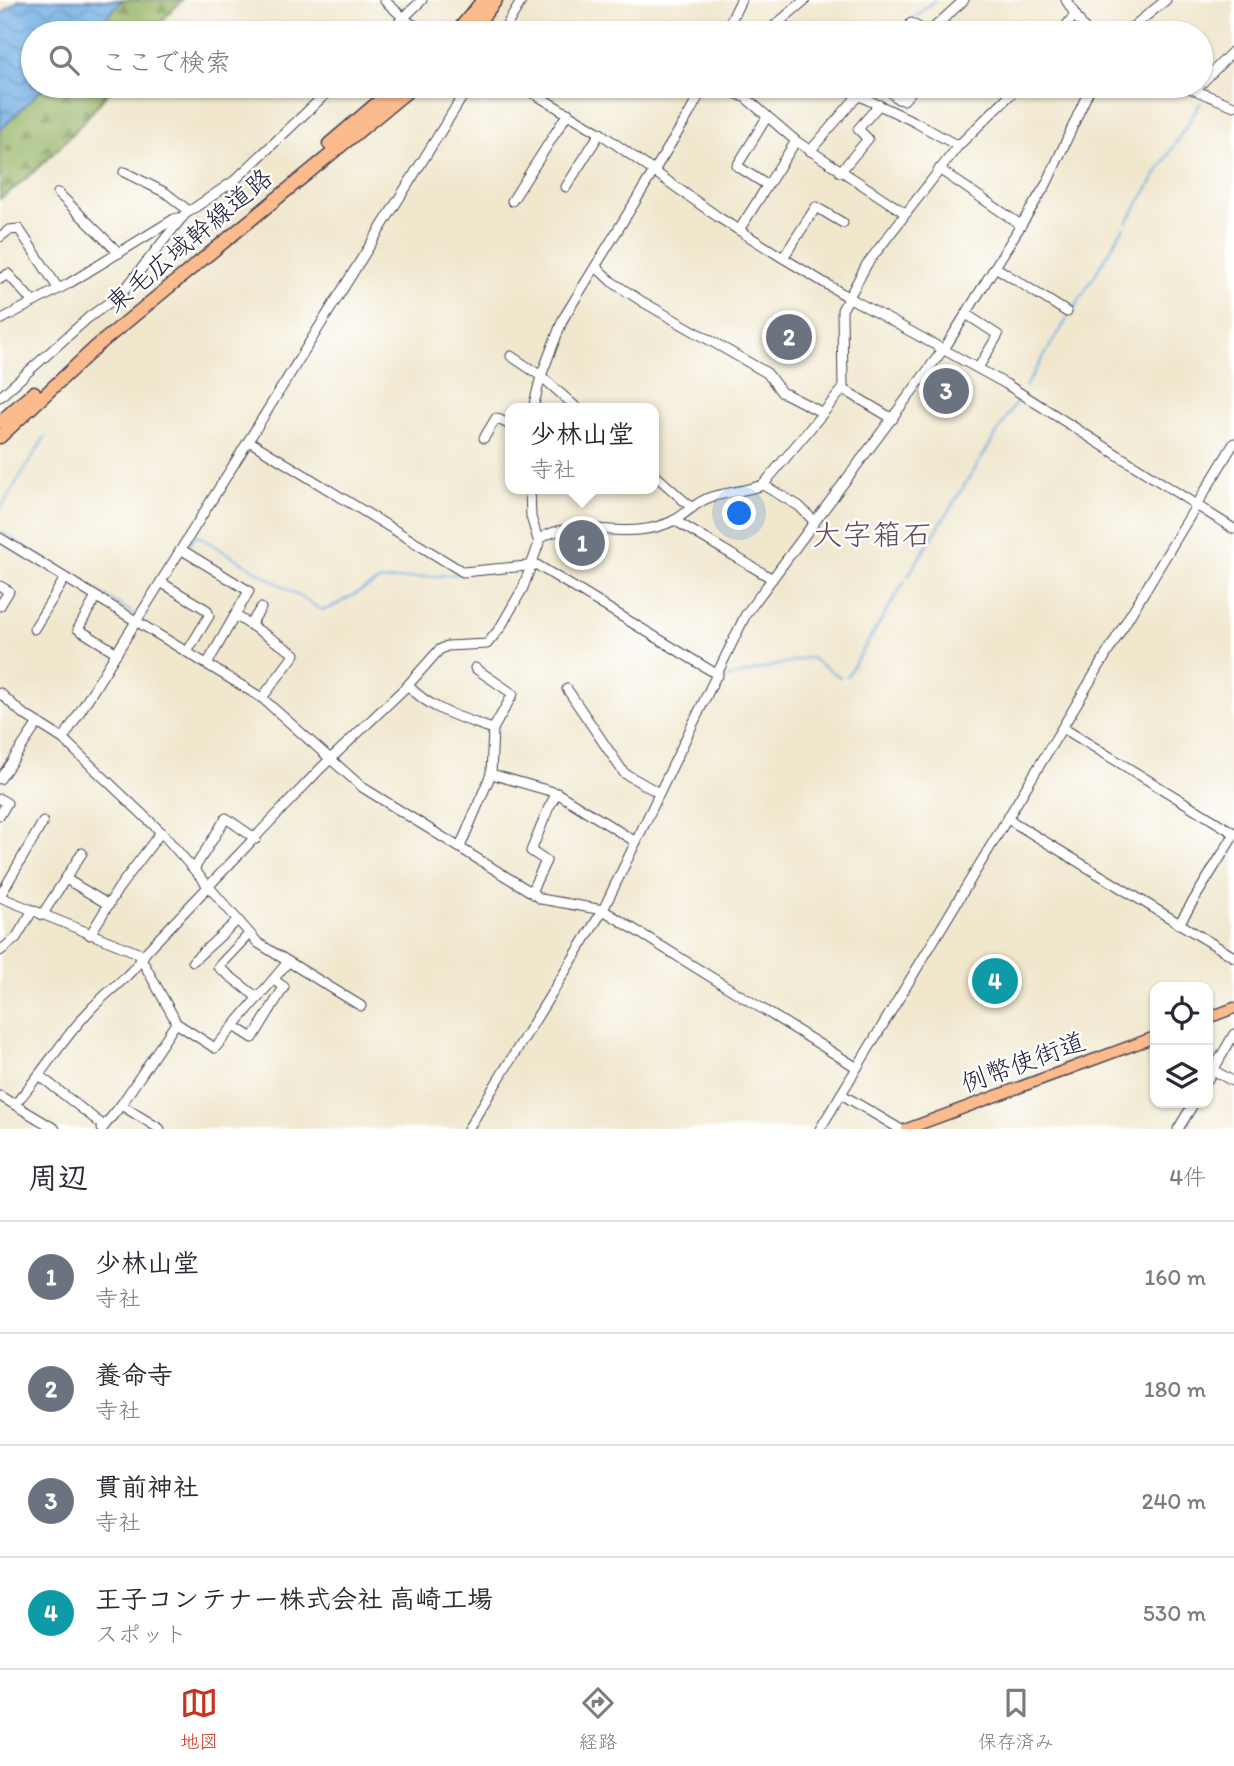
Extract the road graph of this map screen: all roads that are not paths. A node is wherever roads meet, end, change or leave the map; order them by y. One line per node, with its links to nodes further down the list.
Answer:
1 (384, 0): 12 (street)
2 (422, 0): 12 (street)
3 (483, 0): 15 (highway)
4 (496, 0): 16 (highway)
5 (522, 0): 17 (street)
6 (741, 0): 18 (street)
7 (805, 0): 19 (street)
8 (964, 0): 20 (street)
9 (1066, 0): 11 (street)
10 (1166, 0): 23 (street)
11 (1075, 14): 21 (street); 22 (street)
12 (403, 18): 13 (street); 14 (street)
13 (400, 21)
14 (408, 21)
15 (466, 21)
16 (479, 21)
17 (509, 21)
18 (730, 21)
19 (780, 21)
20 (941, 21)
21 (1070, 21)
22 (1079, 21)
23 (1140, 21)
24 (1234, 50): 25 (street)
25 (1213, 72)
26 (1213, 95): 39 (street)
27 (321, 98): 55 (street)
28 (383, 98): 81 (highway, 東毛広域幹線道路)
29 (399, 98): 83 (highway, 東毛広域幹線道路)
30 (462, 98): 85 (street)
31 (542, 98): 40 (street)
32 (698, 98): 47 (street)
33 (745, 98): 41 (street)
34 (857, 98): 45 (street)
35 (863, 98): 38 (street)
36 (1007, 98): 44 (street)
37 (1086, 98): 57 (street)
38 (879, 105): 44 (street); 49 (street)
39 (1234, 106)
40 (568, 113): 42 (street); 53 (street)
41 (767, 117): 43 (street); 50 (street)
42 (600, 133): 47 (street); 51 (street)
43 (796, 141): 45 (street); 50 (street)
44 (958, 146): 46 (street)
45 (810, 151): 49 (street)
46 (939, 169): 54 (street); 57 (street)
47 (653, 170): 58 (street); 62 (street)
48 (124, 172): 55 (street)
49 (840, 172): 54 (street)
50 (767, 185): 58 (street)
51 (566, 187)
52 (58, 192): 60 (street)
53 (512, 201)
54 (905, 212): 66 (street)
55 (186, 214): 60 (street); 76 (street)
56 (843, 222): 61 (street)
57 (1021, 225): 63 (street)
58 (739, 230): 61 (street)
59 (0, 237): 65 (street)
60 (119, 253): 65 (street)
61 (783, 258): 66 (street)
62 (596, 267): 74 (street); 79 (street)
63 (995, 267): 68 (street); 69 (street)
64 (0, 279): 67 (street)
65 (58, 288): 67 (street)
66 (848, 297): 71 (street); 75 (street)
67 (33, 302): 70 (street)
68 (1067, 312)
69 (966, 314): 71 (street); 73 (street)
70 (1, 318)
71 (944, 349): 73 (street); 80 (street)
72 (511, 356): 74 (street)
73 (978, 368): 90 (street)
74 (541, 376): 77 (street); 78 (street)
75 (843, 389): 79 (street); 80 (street)
76 (0, 397)
77 (534, 403)
78 (571, 403)
79 (823, 413): 88 (street)
80 (892, 419): 93 (street)
81 (0, 422)
82 (505, 422): 84 (street)
83 (0, 437)
84 (484, 438)
85 (249, 441): 97 (street); 98 (street)
86 (1234, 443): 90 (street)
87 (659, 478): 91 (street)
88 (763, 485): 91 (street); 93 (street)
89 (530, 494): 96 (street)
90 (1196, 505): 94 (street); 120 (street)
91 (692, 508): 92 (street)
92 (674, 520): 96 (street); 100 (street)
93 (814, 521): 100 (street)
94 (1234, 529)
95 (0, 538): 99 (street)
96 (539, 539): 98 (street)
97 (182, 550): 101 (street); 106 (street)
98 (531, 566): 114 (street); 115 (street)
99 (65, 578): 103 (street); 109 (street)
100 (771, 578): 114 (street)
101 (162, 583): 107 (street); 110 (street)
102 (0, 586): 104 (street)
103 (96, 597): 107 (street); 111 (street)
104 (0, 606)
105 (261, 608): 108 (street)
106 (235, 615): 108 (street); 112 (street)
107 (138, 621): 110 (street); 111 (street)
108 (250, 625): 118 (street)
109 (34, 629)
110 (187, 652): 112 (street)
111 (117, 653): 122 (street)
112 (207, 664): 118 (street)
113 (475, 668): 121 (street)
114 (718, 675): 127 (street)
115 (408, 685): 121 (street); 123 (street)
116 (567, 689): 127 (street)
117 (0, 692): 119 (street)
118 (262, 698): 123 (street)
119 (38, 723): 122 (street); 125 (street)
120 (1063, 728): 130 (street); 133 (street)
121 (493, 729): 124 (street)
122 (63, 739): 132 (street)
123 (330, 759): 134 (street); 136 (street)
124 (491, 774): 126 (street); 136 (street)
125 (0, 779)
126 (557, 793): 135 (street); 141 (street)
127 (659, 793): 135 (street)
128 (0, 799): 129 (street)
129 (0, 815)
130 (1008, 819): 148 (street); 166 (street)
131 (43, 822): 142 (street)
132 (161, 831): 138 (street); 143 (street)
133 (1233, 831): 148 (street)
134 (256, 839): 138 (street); 140 (street)
135 (636, 842): 144 (street)
136 (460, 847): 141 (street)
137 (82, 853): 139 (street)
138 (194, 869): 140 (street)
139 (66, 879): 143 (street); 146 (street)
140 (208, 886): 147 (street); 153 (street)
141 (531, 892): 144 (street)
142 (0, 896): 145 (street)
143 (109, 905): 150 (street)
144 (603, 910): 166 (street); 178 (street)
145 (33, 911): 146 (street); 151 (street)
146 (42, 915): 150 (street)
147 (238, 920): 149 (street); 154 (street)
148 (1179, 924): 152 (street)
149 (249, 934): 155 (street); 157 (street)
150 (90, 935): 153 (street)
151 (0, 951)
152 (1234, 957)
153 (142, 959): 161 (street); 168 (street)
154 (193, 961)
155 (289, 962): 156 (street); 158 (street)
156 (274, 980): 157 (street); 162 (street)
157 (258, 998): 162 (street)
158 (361, 1006)
159 (1234, 1008): 160 (main road)
160 (1213, 1016)
161 (176, 1023): 162 (street); 173 (street)
162 (234, 1026)
163 (1234, 1034): 165 (street)
164 (1150, 1039): 180 (main road, 例幣使街道)
165 (1213, 1066)
166 (856, 1067): 170 (street)
167 (1213, 1074): 169 (street)
168 (40, 1076): 172 (street); 175 (street)
169 (1234, 1082)
170 (841, 1094): 179 (street); 180 (street)
171 (0, 1096): 172 (street)
172 (15, 1104): 176 (street)
173 (121, 1105): 175 (street); 177 (street)
174 (1191, 1108): 181 (street)
175 (103, 1128)
176 (55, 1129)
177 (160, 1129)
178 (468, 1129)
179 (820, 1129)
180 (907, 1129)
181 (1178, 1129)

